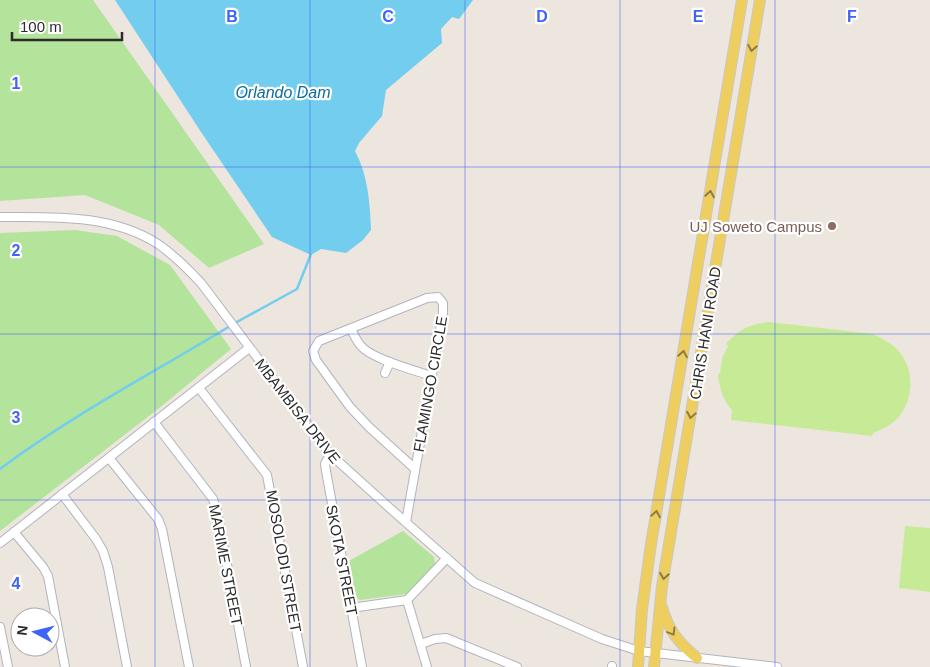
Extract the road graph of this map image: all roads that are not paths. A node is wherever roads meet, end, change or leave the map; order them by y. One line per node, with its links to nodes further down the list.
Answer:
1 (742, 0): 24 (main road, CHRIS HANI ROAD, one-way to 1)
2 (760, 0): 19 (main road, CHRIS HANI ROAD, one-way to 19)
3 (0, 217): 5 (street)
4 (351, 329): 6 (street); 8 (street, FLAMINGO CIRCLE); 13 (street, FLAMINGO CIRCLE)
5 (249, 348): 9 (street, MBAMBISA DRIVE); 11 (street, MBAMBISA DRIVE)
6 (390, 362): 7 (street); 8 (street)
7 (385, 373)
8 (431, 376): 13 (street, FLAMINGO CIRCLE)
9 (199, 388): 10 (street, MBAMBISA DRIVE); 32 (street, MOSOLODI STREET)
10 (154, 422): 12 (street, MBAMBISA DRIVE); 31 (street, MARIME STREET)
11 (330, 454): 15 (street, MBAMBISA DRIVE); 21 (street, SKOTA STREET)
12 (109, 458): 14 (street, MBAMBISA DRIVE); 30 (street)
13 (414, 468): 15 (street, FLAMINGO CIRCLE)
14 (62, 494): 16 (street, MBAMBISA DRIVE); 29 (street)
15 (406, 522): 18 (street, MBAMBISA DRIVE)
16 (14, 532): 17 (street, MBAMBISA DRIVE); 28 (street)
17 (0, 543)
18 (447, 558): 20 (street); 24 (street, MBAMBISA DRIVE)
19 (661, 599): 25 (main road, CHRIS HANI ROAD); 26 (main road, one-way to 26)
20 (406, 600): 21 (street); 23 (street)
21 (351, 608): 33 (street, SKOTA STREET)
22 (0, 627): 27 (street)
23 (421, 644): 34 (street); 35 (street)
24 (639, 651): 25 (street, MBAMBISA DRIVE); 36 (main road, CHRIS HANI ROAD)
25 (654, 653): 26 (street, MBAMBISA DRIVE); 37 (main road, CHRIS HANI ROAD)
26 (703, 661): 38 (street, MBAMBISA DRIVE)
27 (8, 667)
28 (65, 667)
29 (127, 667)
30 (188, 667)
31 (246, 667)
32 (303, 667)
33 (362, 667)
34 (427, 667)
35 (516, 667)
36 (638, 667)
37 (654, 667)
38 (777, 667)

